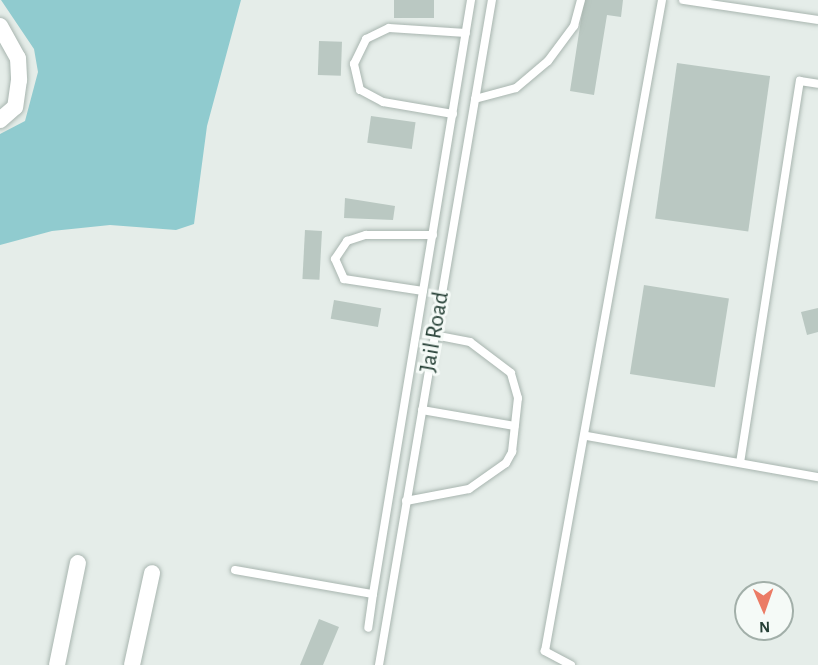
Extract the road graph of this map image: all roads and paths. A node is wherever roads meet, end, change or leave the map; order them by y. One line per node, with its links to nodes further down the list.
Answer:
1 (471, 0): 8 (lane)
2 (492, 0): 10 (lane, Jail Road)
3 (581, 0): 10 (lane)
4 (662, 0): 18 (lane)
5 (683, 0): 6 (lane)
6 (818, 20)
7 (0, 26): 12 (street)
8 (466, 33): 11 (lane); 11 (lane)
9 (818, 84): 19 (lane)
10 (475, 99): 15 (lane, Jail Road)
11 (453, 114): 13 (lane)
12 (0, 120)
13 (433, 235): 14 (lane); 14 (lane)
14 (423, 291): 25 (lane)
15 (435, 335): 16 (lane, Jail Road); 17 (lane)
16 (422, 410): 17 (lane); 21 (lane, Jail Road)
17 (514, 426): 21 (lane)
18 (587, 436): 19 (lane); 30 (lane)
19 (740, 463): 20 (lane)
20 (818, 477)
21 (406, 501): 29 (lane, Jail Road)
22 (78, 563): 27 (street)
23 (235, 570): 25 (lane)
24 (152, 573): 28 (street)
25 (374, 594): 26 (lane)
26 (368, 628)
27 (57, 665)
28 (132, 665)
29 (379, 665)
30 (571, 665)

